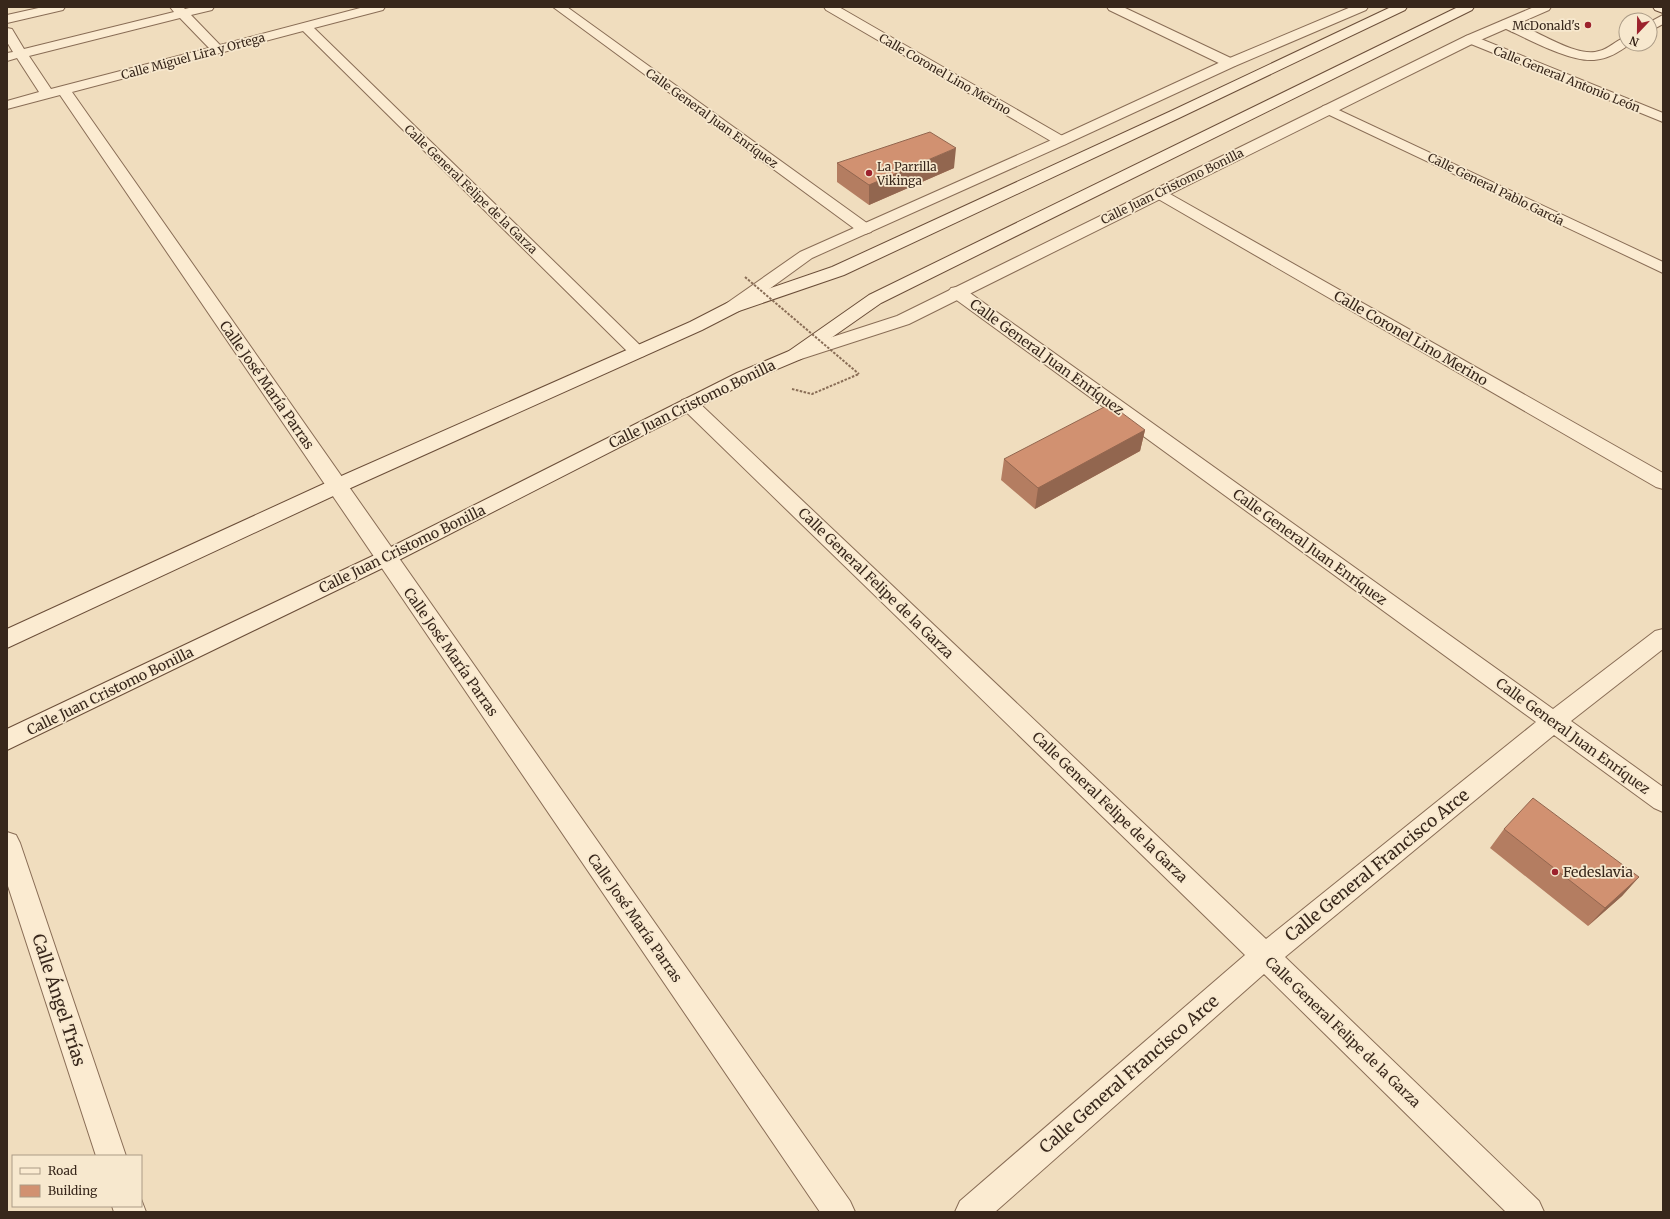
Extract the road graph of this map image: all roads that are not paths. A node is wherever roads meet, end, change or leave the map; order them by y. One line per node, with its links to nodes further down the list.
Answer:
1 (59, 7): 14 (street)
2 (208, 7): 13 (street)
3 (559, 7): 31 (street, Calle General Juan Enríquez)
4 (830, 7): 29 (street, Calle Coronel Lino Merino)
5 (1113, 7): 23 (street)
6 (1362, 7): 23 (street)
7 (1401, 7): 34 (street)
8 (1468, 7): 36 (street, Calle Juan Cristomo Bonilla)
9 (1545, 7): 15 (street, Calle Juan Cristomo Bonilla)
10 (1658, 7): 12 (street)
11 (370, 8): 16 (street, Calle Miguel Lira y Ortega)
12 (1663, 9)
13 (179, 10): 20 (street); 21 (street)
14 (7, 19)
15 (1507, 24): 18 (street, Calle Juan Cristomo Bonilla); 19 (street)
16 (305, 26): 20 (street, Calle Miguel Lira y Ortega); 35 (street, Calle General Felipe de la Garza)
17 (7, 32): 21 (street)
18 (1471, 39): 27 (street, Calle Juan Cristomo Bonilla); 28 (street, Calle General Antonio León)
19 (1618, 46)
20 (217, 49): 24 (street, Calle Miguel Lira y Ortega)
21 (21, 53): 22 (street); 25 (street)
22 (7, 57)
23 (1230, 63): 29 (street)
24 (63, 90): 25 (street, Calle Miguel Lira y Ortega); 39 (street, Calle José María Parras)
25 (47, 94): 26 (street, Calle Miguel Lira y Ortega)
26 (7, 105)
27 (1328, 109): 30 (street, Calle Juan Cristomo Bonilla); 32 (street, Calle General Pablo García)
28 (1663, 118)
29 (1061, 141): 31 (street)
30 (1158, 193): 33 (street, Calle Juan Cristomo Bonilla); 38 (street, Calle Coronel Lino Merino)
31 (865, 229): 34 (street)
32 (1663, 268)
33 (956, 292): 36 (street, Calle Juan Cristomo Bonilla); 43 (street, Calle General Juan Enríquez)
34 (733, 307): 35 (street)
35 (638, 352): 39 (street)
36 (795, 355): 37 (street, Calle Juan Cristomo Bonilla)
37 (689, 404): 40 (street, Calle Juan Cristomo Bonilla); 47 (street, Calle General Felipe de la Garza)
38 (1663, 482)
39 (337, 486): 40 (street, Calle José María Parras); 42 (street)
40 (386, 558): 44 (street, Calle Juan Cristomo Bonilla); 49 (street, Calle José María Parras)
41 (1663, 637): 43 (street, Calle General Francisco Arce)
42 (7, 639)
43 (1553, 722): 45 (street, Calle General Juan Enríquez); 47 (street, Calle General Francisco Arce)
44 (7, 740)
45 (1663, 801)
46 (7, 844): 48 (street, Calle Ángel Trías)
47 (1265, 956): 50 (street, Calle General Francisco Arce); 51 (street, Calle General Felipe de la Garza)
48 (112, 1155)
49 (839, 1212)
50 (971, 1212)
51 (1528, 1212)

